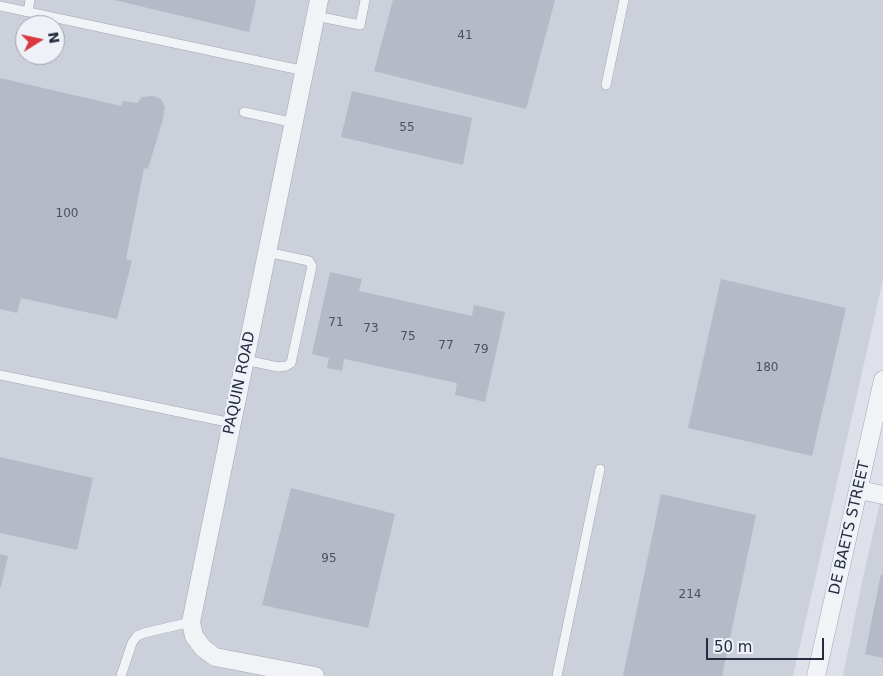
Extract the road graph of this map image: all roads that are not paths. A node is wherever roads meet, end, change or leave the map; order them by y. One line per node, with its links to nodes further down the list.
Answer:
1 (30, 0): 6 (lane)
2 (365, 0): 5 (lane)
3 (624, 0): 8 (lane)
4 (0, 6): 6 (lane)
5 (318, 8): 7 (street, PAQUIN ROAD)
6 (28, 12): 7 (lane)
7 (305, 71): 10 (street, PAQUIN ROAD)
8 (606, 85)
9 (244, 112): 10 (lane)
10 (295, 123): 11 (street, PAQUIN ROAD)
11 (267, 252): 12 (street, PAQUIN ROAD); 12 (lane)
12 (245, 360): 15 (street, PAQUIN ROAD)
13 (0, 375): 15 (lane)
14 (883, 380): 16 (street, DE BAETS STREET)
15 (232, 423): 20 (street, PAQUIN ROAD)
16 (878, 431): 18 (street, DE BAETS STREET)
17 (600, 469): 23 (lane)
18 (859, 490): 19 (street); 24 (street, DE BAETS STREET)
19 (883, 494)
20 (191, 622): 21 (lane); 22 (street)
21 (121, 676)
22 (315, 676)
23 (557, 676)
24 (816, 676)

